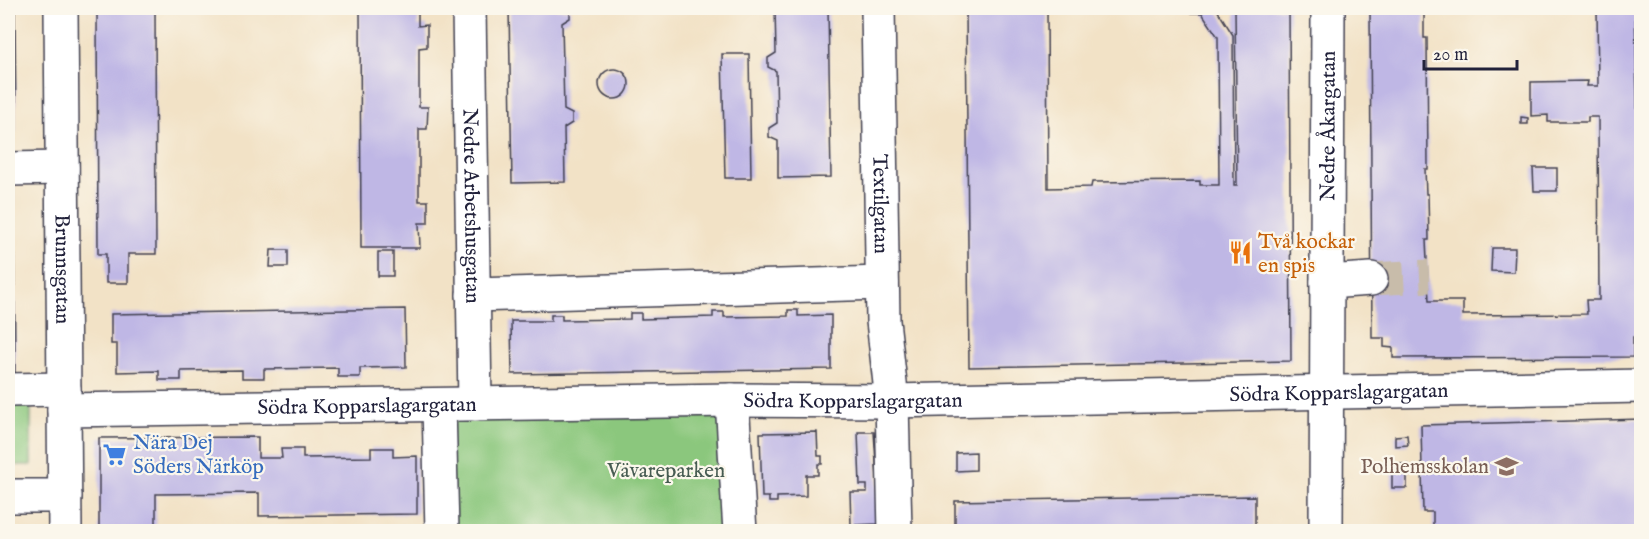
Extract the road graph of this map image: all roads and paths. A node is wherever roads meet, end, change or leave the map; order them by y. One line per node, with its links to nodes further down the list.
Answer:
1 (61, 8): 5 (street, Brunnsgatan)
2 (469, 8): 10 (street, Nedre Arbetshusgatan)
3 (878, 8): 9 (street, Textilgatan)
4 (1328, 8): 8 (street, Nedre Åkargatan)
5 (62, 168): 6 (street); 14 (street, Brunnsgatan)
6 (8, 169)
7 (1371, 279): 8 (street)
8 (1327, 282): 13 (street, Nedre Åkargatan)
9 (882, 283): 10 (street); 16 (street, Textilgatan)
10 (473, 295): 17 (street, Nedre Arbetshusgatan)
11 (1641, 386): 13 (street, Södra Kopparslagargatan)
12 (8, 390): 14 (street, Södra Kopparslagargatan)
13 (1327, 391): 16 (street, Södra Kopparslagargatan); 25 (street, Nedre Åkargatan)
14 (64, 400): 18 (street, Södra Kopparslagargatan); 20 (street, Brunnsgatan)
15 (732, 400): 16 (street, Södra Kopparslagargatan); 17 (street, Södra Kopparslagargatan); 23 (street)
16 (892, 401): 24 (street, Textilgatan)
17 (475, 404): 18 (street, Södra Kopparslagargatan)
18 (439, 405): 22 (street)
19 (8, 495): 20 (street)
20 (65, 496): 21 (street, Brunnsgatan)
21 (65, 531)
22 (442, 531)
23 (740, 531)
24 (895, 531)
25 (1326, 531)

